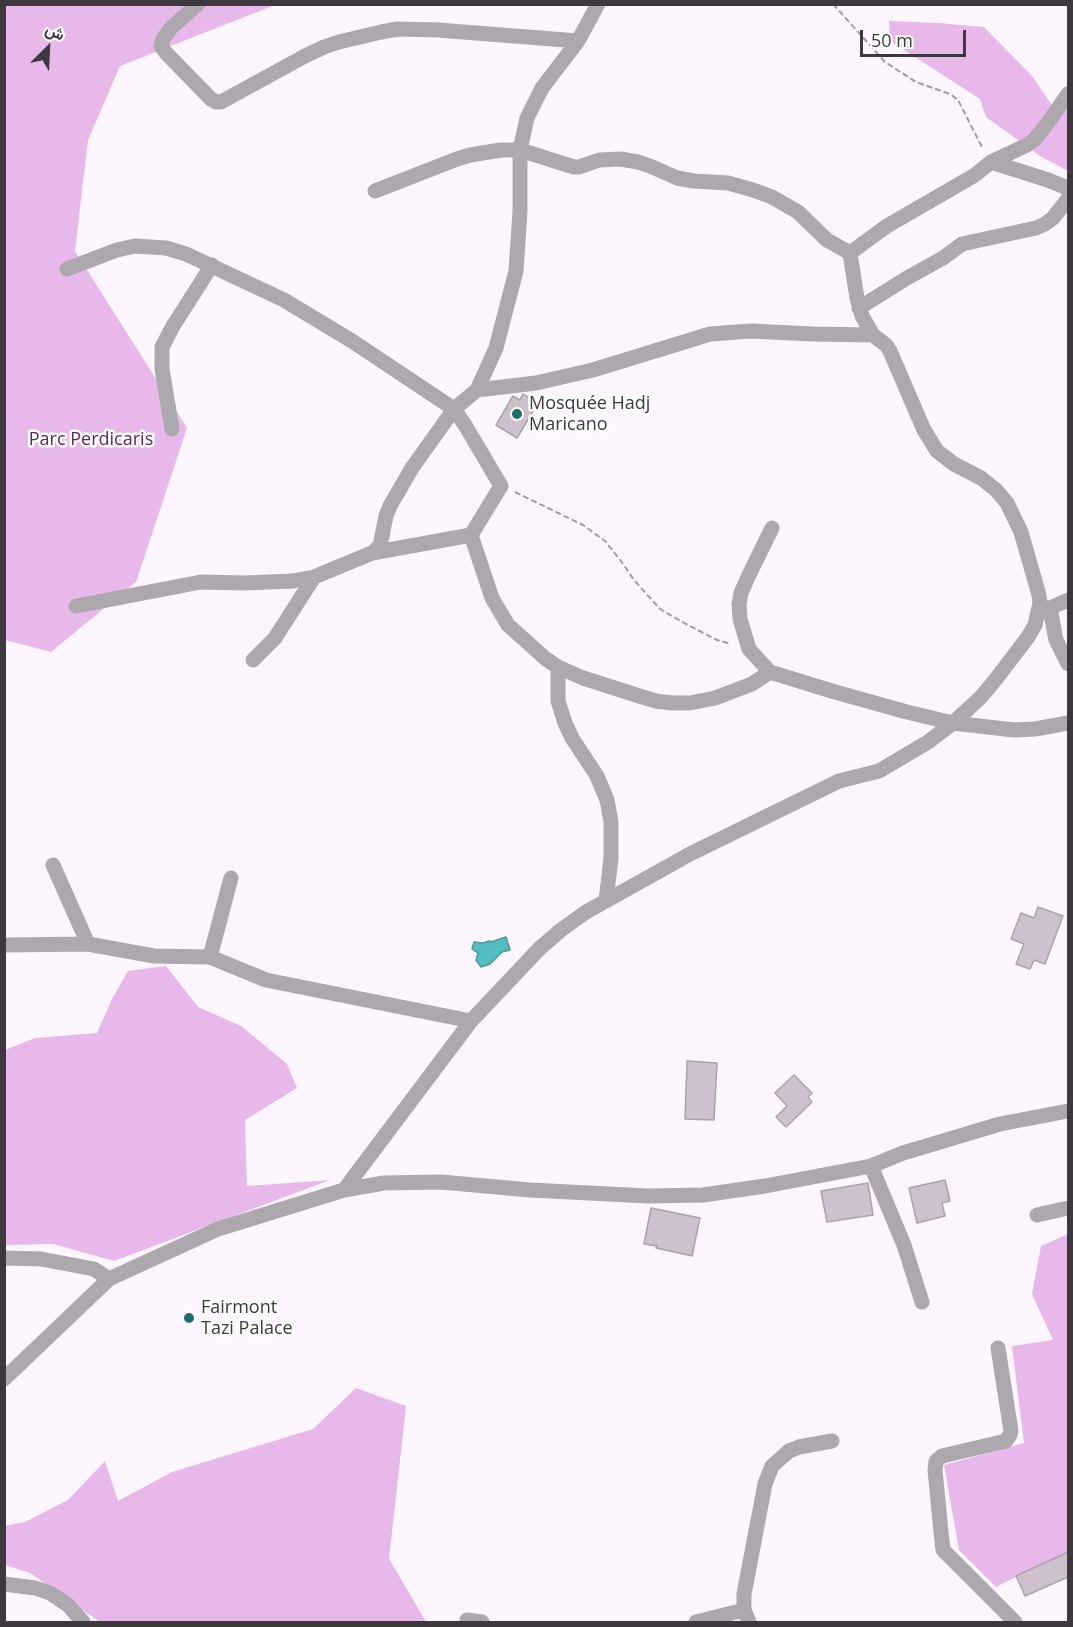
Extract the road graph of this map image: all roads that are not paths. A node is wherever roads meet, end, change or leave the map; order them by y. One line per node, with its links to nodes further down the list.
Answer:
1 (198, 4): 3 (street)
2 (598, 4): 3 (street)
3 (578, 41): 5 (street)
4 (1068, 94): 6 (street)
5 (520, 150): 7 (street); 10 (street); 15 (street)
6 (991, 162): 8 (street); 10 (street)
7 (375, 191)
8 (1068, 191)
9 (1068, 199): 13 (street)
10 (850, 253): 13 (street)
11 (212, 265): 12 (street); 16 (street); 17 (street)
12 (67, 269)
13 (859, 308): 14 (street)
14 (873, 335): 15 (street); 24 (street)
15 (477, 390): 16 (street)
16 (454, 409): 19 (street); 20 (street)
17 (172, 429)
18 (772, 528): 28 (street)
19 (471, 535): 20 (street); 27 (street)
20 (372, 553): 21 (street)
21 (314, 578): 23 (street); 25 (street)
22 (1068, 600): 24 (street)
23 (76, 606)
24 (1045, 608): 26 (street); 29 (street)
25 (253, 660)
26 (1068, 663)
27 (558, 667): 28 (street); 33 (street)
28 (770, 672): 29 (street)
29 (953, 723): 30 (street); 33 (street)
30 (1068, 723)
31 (53, 865): 34 (street)
32 (231, 878): 36 (street)
33 (606, 901): 37 (street)
34 (88, 944): 35 (street); 36 (street)
35 (4, 945)
36 (210, 957): 37 (street)
37 (471, 1021): 40 (street)
38 (1068, 1111): 39 (street)
39 (871, 1166): 40 (street); 45 (street)
40 (344, 1190): 44 (street)
41 (1068, 1208): 42 (street)
42 (1038, 1215)
43 (4, 1258): 44 (street)
44 (109, 1279): 47 (street)
45 (922, 1302)
46 (998, 1348): 55 (street)
47 (4, 1379)
48 (832, 1441): 50 (street)
49 (4, 1584): 52 (street)
50 (747, 1616): 54 (street)
51 (467, 1620): 53 (street)
52 (83, 1623)
53 (482, 1623)
54 (696, 1623)
55 (1015, 1623)

